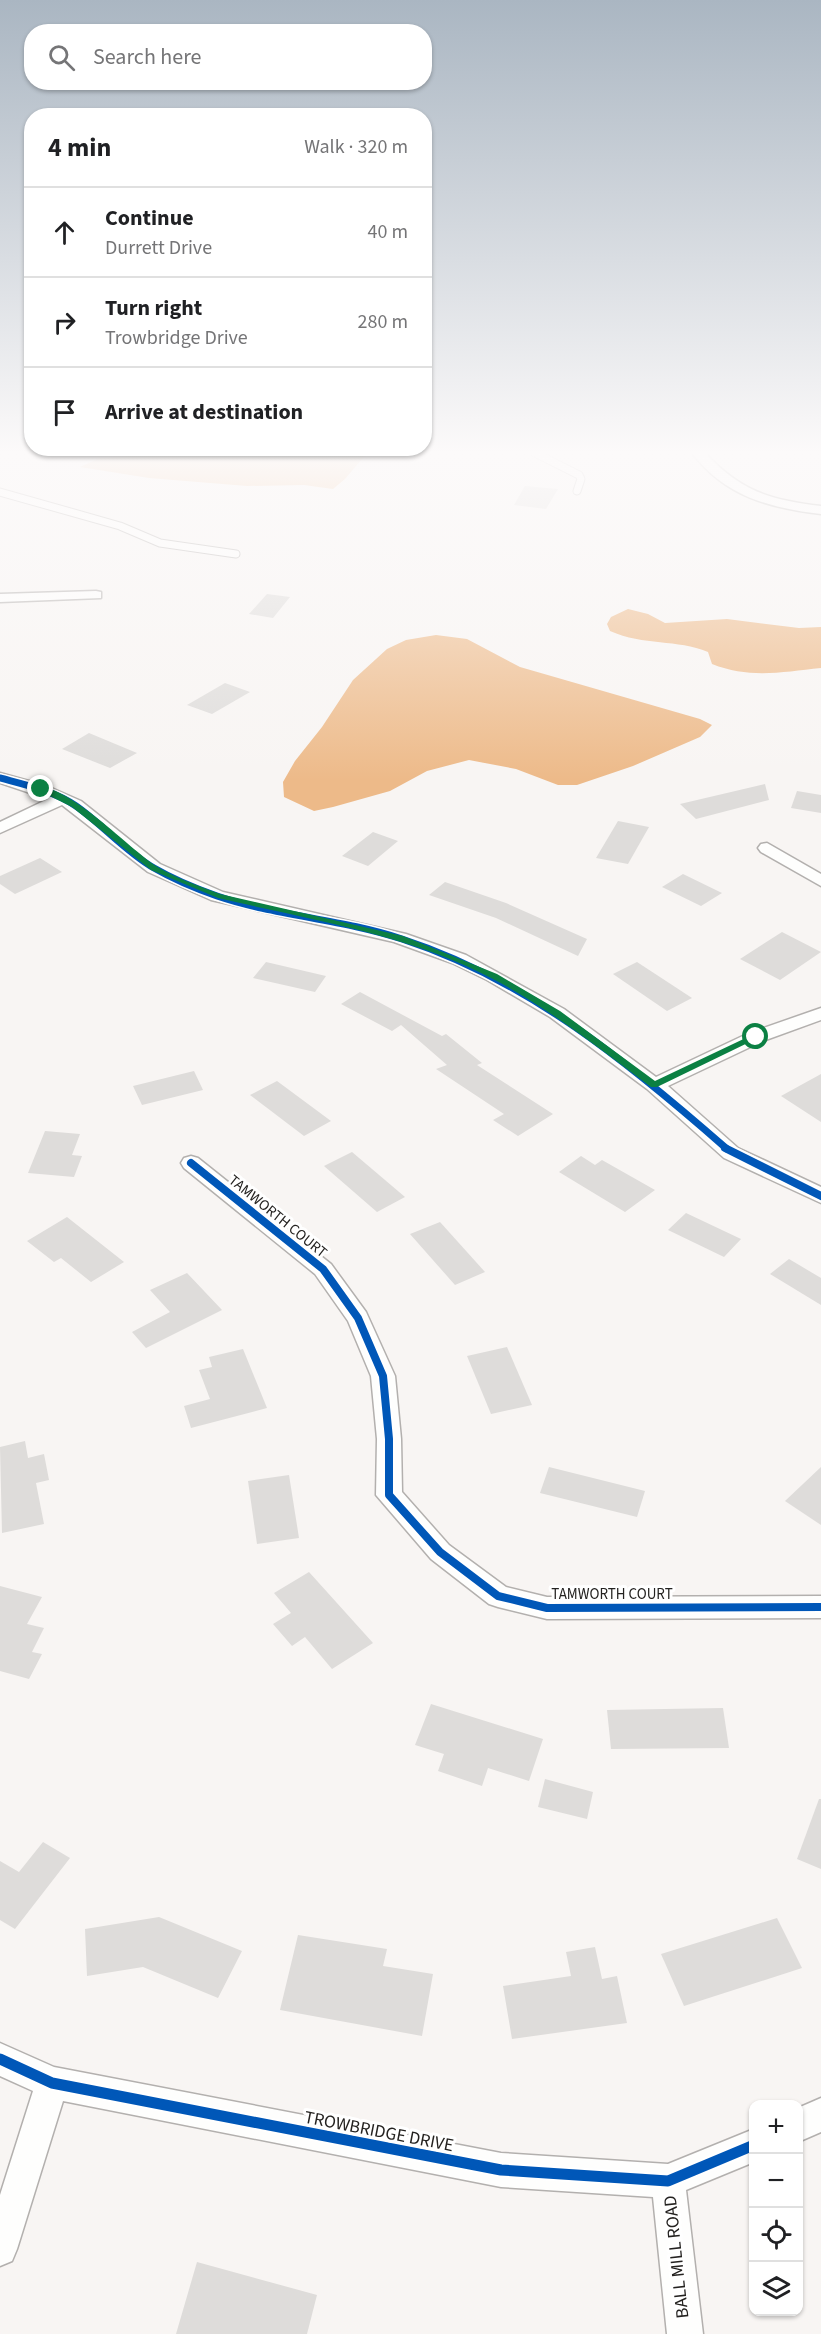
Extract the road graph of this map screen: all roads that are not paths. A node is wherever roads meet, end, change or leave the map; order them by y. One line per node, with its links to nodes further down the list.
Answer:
1 (96, 595): 2 (street)
2 (0, 598)
3 (0, 778): 4 (street)
4 (61, 799): 5 (street); 9 (street)
5 (0, 828)
6 (767, 849): 7 (street)
7 (821, 881)
8 (821, 1014): 9 (street)
9 (654, 1085): 11 (street)
10 (191, 1163): 12 (street, TAMWORTH COURT)
11 (821, 1196)
12 (821, 1607)
13 (0, 2059): 14 (street, TROWBRIDGE DRIVE)
14 (52, 2083): 18 (street, TROWBRIDGE DRIVE); 19 (street)
15 (821, 2114): 16 (street)
16 (803, 2123)
17 (749, 2147): 18 (street, TROWBRIDGE DRIVE)
18 (668, 2181): 20 (street, BALL MILL ROAD)
19 (0, 2248)
20 (685, 2334)

